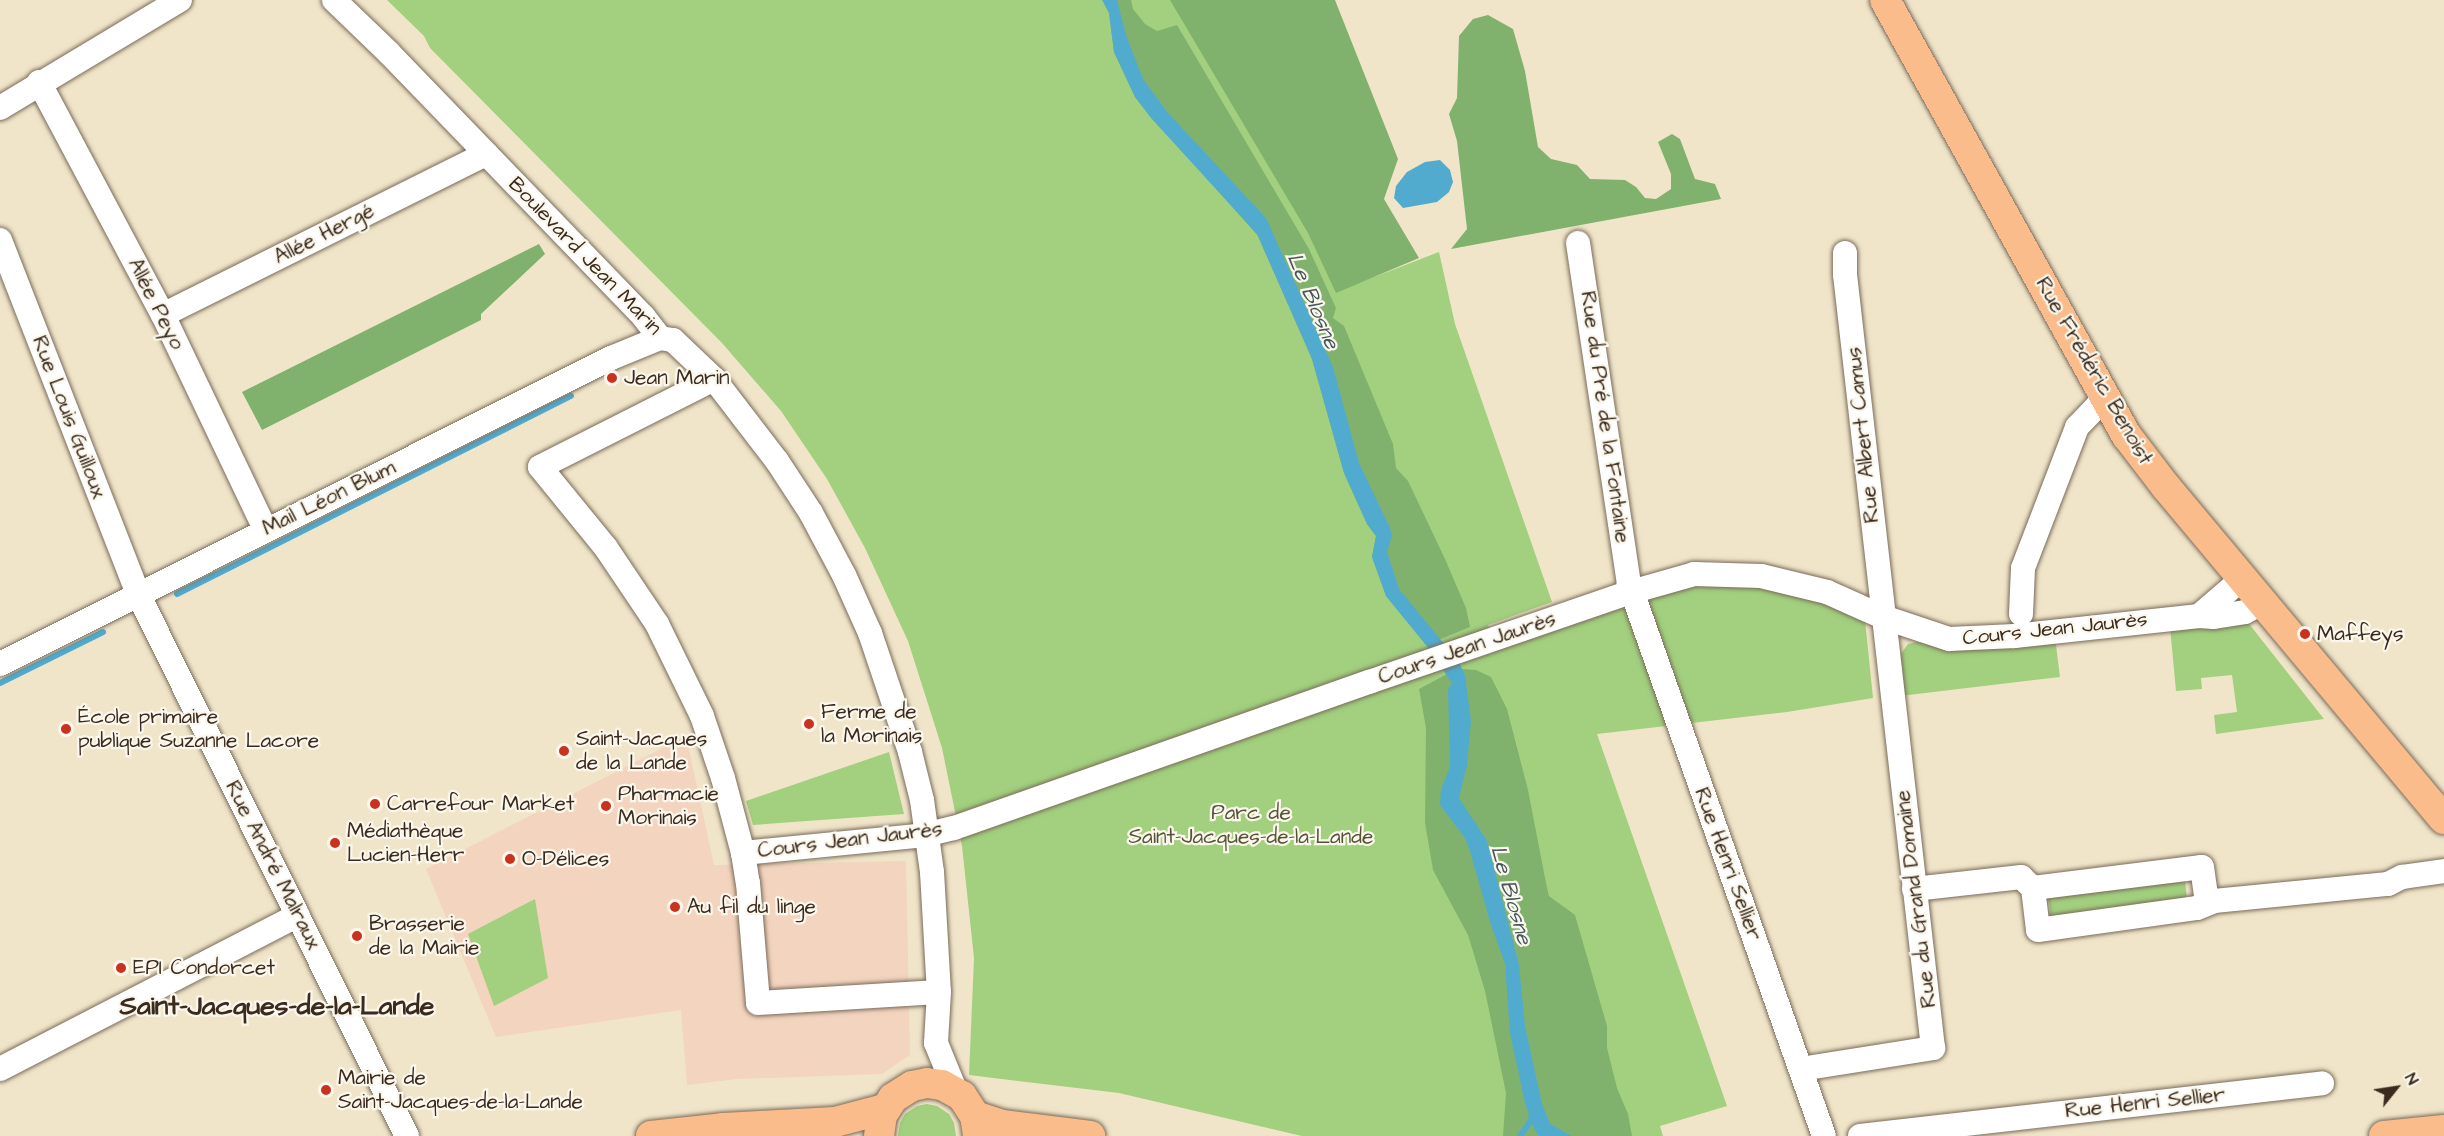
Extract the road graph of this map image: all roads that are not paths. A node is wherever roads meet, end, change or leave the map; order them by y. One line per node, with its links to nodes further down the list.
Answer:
1 (180, 0): 4 (street)
2 (334, 0): 6 (street, Boulevard Jean Marin)
3 (1885, 0): 13 (main road, Rue Frédéric Benoist)
4 (39, 82): 5 (street); 10 (street, Allée Peyo)
5 (0, 108)
6 (486, 154): 10 (street, Allée Hergé); 11 (street, Boulevard Jean Marin)
7 (0, 240): 17 (street, Rue Louis Guilloux)
8 (1578, 243): 16 (street, Rue du Pré de la Fontaine)
9 (1845, 253): 20 (street, Rue Albert Camus)
10 (163, 315): 14 (street, Allée Peyo)
11 (660, 338): 12 (street, Boulevard Jean Marin); 14 (street, Mail Léon Blum)
12 (714, 379): 24 (street, Boulevard Jean Marin); 25 (street)
13 (2108, 400): 15 (main road, Rue Frédéric Benoist); 19 (street)
14 (265, 529): 17 (street, Mail Léon Blum)
15 (2243, 578): 18 (main road, Rue Frédéric Benoist); 21 (street)
16 (1631, 592): 20 (street, Cours Jean Jaurès); 24 (street, Cours Jean Jaurès); 33 (street, Rue Henri Sellier)
17 (138, 594): 22 (street, Mail Léon Blum); 30 (street, Rue André Malraux)
18 (2264, 602): 21 (street, Cours Jean Jaurès); 23 (main road, Rue Frédéric Benoist)
19 (2021, 614)
20 (1883, 616): 21 (street, Cours Jean Jaurès); 28 (street, Rue du Grand Domaine)
21 (2199, 616)
22 (0, 664)
23 (2444, 819)
24 (926, 836): 25 (street, Cours Jean Jaurès); 31 (street, Boulevard Jean Marin)
25 (743, 853): 31 (street)
26 (2444, 872): 29 (street)
27 (2033, 888): 28 (street); 29 (street); 29 (street)
28 (1914, 889): 33 (street, Rue du Grand Domaine)
29 (2207, 904)
30 (298, 915): 34 (street); 41 (street, Rue André Malraux)
31 (939, 992): 32 (street, Boulevard Jean Marin)
32 (936, 1043): 36 (street, Boulevard Jean Marin); 37 (street, Boulevard Jean Marin)
33 (1801, 1069): 44 (street, Rue Henri Sellier)
34 (0, 1070)
35 (2322, 1083): 45 (street, Rue Henri Sellier)
36 (912, 1086): 37 (main road); 38 (main road)
37 (956, 1092): 39 (main road)
38 (882, 1123): 42 (main road)
39 (976, 1126): 43 (main road)
40 (2444, 1130): 46 (main road)
41 (408, 1136)
42 (651, 1136)
43 (1090, 1136)
44 (1824, 1136)
45 (1860, 1136)
46 (2384, 1136)

